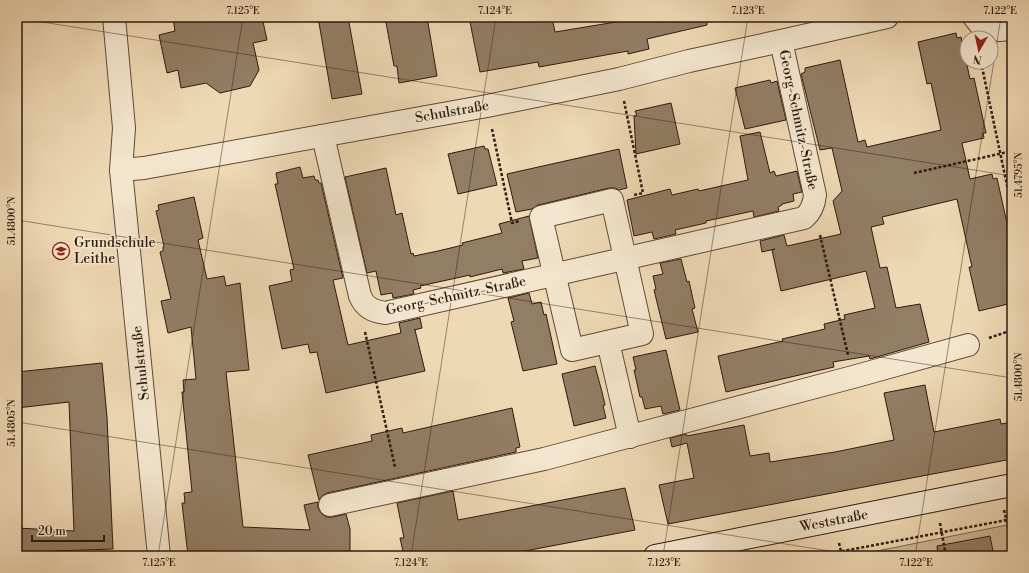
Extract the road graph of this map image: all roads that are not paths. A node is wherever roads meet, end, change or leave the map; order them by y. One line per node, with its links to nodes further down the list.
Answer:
1 (114, 17): 7 (street, Schulstraße)
2 (887, 17): 5 (street, Georg-Schmitz-Straße)
3 (974, 17): 4 (street)
4 (1012, 29)
5 (781, 42): 6 (street, Schulstraße); 8 (street, Georg-Schmitz-Straße)
6 (323, 136): 7 (street, Schulstraße); 9 (street, Georg-Schmitz-Straße)
7 (121, 170): 15 (street, Schulstraße)
8 (626, 258): 9 (street, Georg-Schmitz-Straße); 9 (street); 10 (street)
9 (555, 275): 10 (street)
10 (608, 342): 12 (street)
11 (968, 345): 12 (street)
12 (630, 437): 14 (street)
13 (1005, 487): 16 (street, Weststraße)
14 (330, 505)
15 (159, 556)
16 (656, 556)

